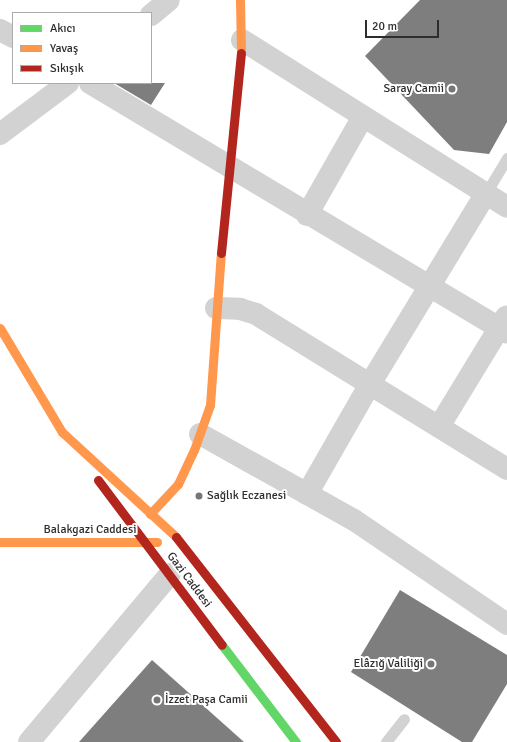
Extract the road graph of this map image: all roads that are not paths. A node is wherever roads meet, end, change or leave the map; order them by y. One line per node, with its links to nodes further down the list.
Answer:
1 (169, 0): 3 (street)
2 (240, 0): 6 (main road)
3 (152, 14)
4 (0, 30): 5 (street)
5 (12, 37)
6 (242, 40): 9 (street); 12 (main road)
7 (67, 84): 10 (street)
8 (92, 84): 12 (street)
9 (362, 118): 13 (street); 15 (street)
10 (0, 134)
11 (507, 158): 13 (lane)
12 (228, 167): 15 (street); 17 (main road)
13 (486, 193): 14 (street); 16 (street)
14 (507, 207)
15 (308, 215): 16 (street)
16 (430, 287): 18 (street); 20 (street)
17 (216, 308): 20 (street); 23 (main road)
18 (504, 326): 21 (street)
19 (0, 328): 22 (main road)
20 (370, 384): 21 (street); 25 (street)
21 (440, 425): 24 (street)
22 (62, 432): 26 (main road); 28 (main road, Gazi Caddesi)
23 (200, 434): 25 (street); 26 (main road)
24 (507, 469)
25 (307, 494): 31 (street)
26 (150, 514): 29 (main road)
27 (0, 542): 28 (main road, Balakgazi Caddesi)
28 (146, 542): 29 (main road, Balakgazi Caddesi); 30 (main road, Gazi Caddesi)
29 (181, 542): 35 (main road)
30 (170, 574): 33 (street); 34 (main road, Gazi Caddesi)
31 (507, 624)
32 (404, 719): 36 (lane)
33 (29, 742)
34 (296, 742)
35 (336, 742)
36 (386, 742)

